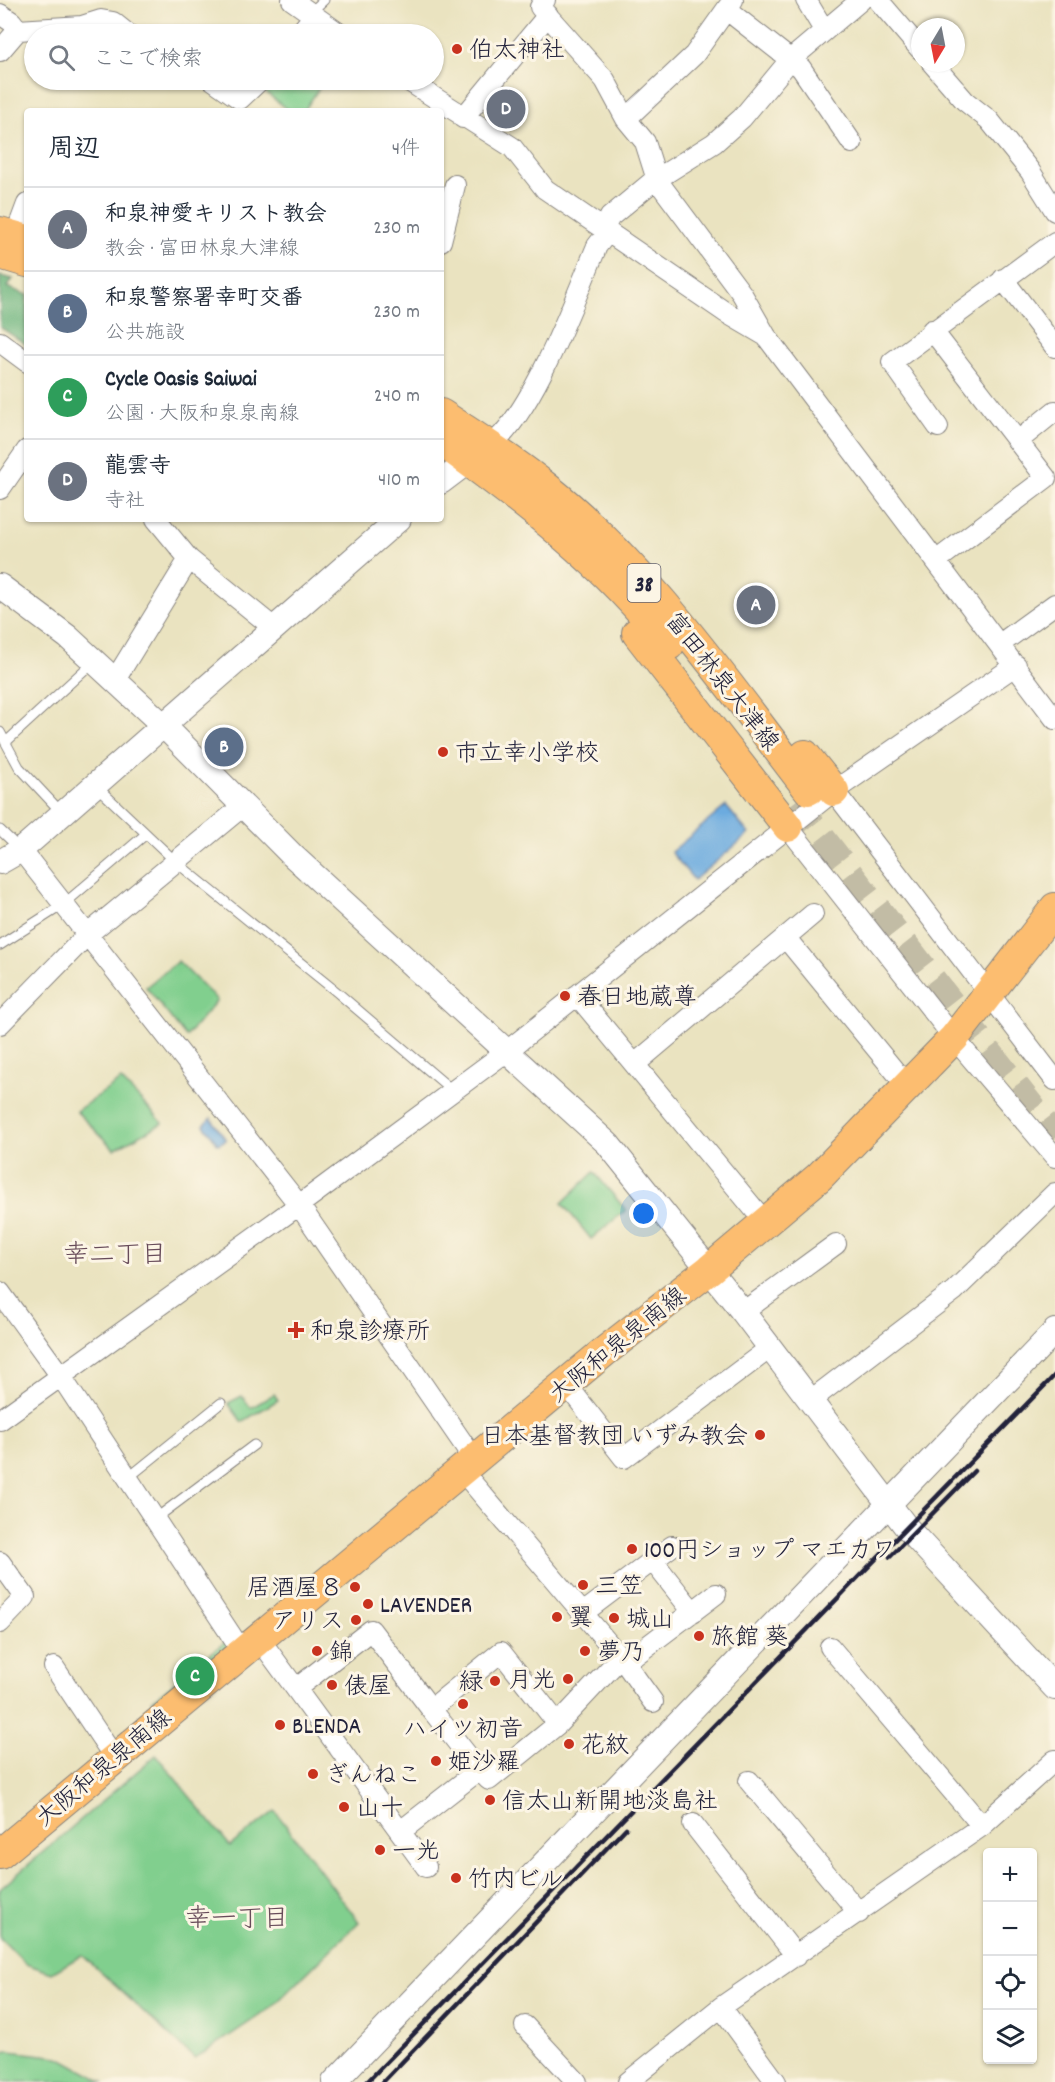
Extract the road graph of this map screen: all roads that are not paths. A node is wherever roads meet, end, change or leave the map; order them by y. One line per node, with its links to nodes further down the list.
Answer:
1 (292, 0): 7 (street)
2 (806, 0): 15 (street)
3 (861, 0): 15 (street)
4 (878, 0): 16 (street)
5 (730, 5): 18 (street); 25 (street)
6 (541, 6): 24 (street); 25 (street)
7 (315, 10): 11 (street); 12 (street)
8 (0, 15): 13 (street)
9 (86, 24): 10 (street)
10 (116, 24)
11 (306, 24)
12 (330, 24)
13 (18, 30): 14 (street); 17 (street)
14 (24, 30)
15 (824, 30): 18 (street)
16 (911, 38)
17 (0, 51)
18 (790, 60): 26 (street); 27 (street)
19 (940, 72): 29 (street)
20 (223, 90): 23 (street)
21 (252, 90): 23 (street)
22 (421, 90): 24 (street)
23 (239, 105)
24 (463, 118): 31 (street)
25 (626, 119): 27 (street)
26 (852, 143)
27 (657, 180): 31 (street); 37 (street)
28 (455, 185): 32 (street)
29 (1055, 211)
30 (24, 213): 34 (street)
31 (604, 228): 37 (street); 46 (street)
32 (444, 229)
33 (1055, 242): 35 (street)
34 (14, 245)
35 (1003, 279): 36 (street); 39 (street)
36 (932, 330): 43 (street); 44 (street)
37 (766, 336): 54 (street)
38 (0, 342): 40 (street)
39 (1055, 347)
40 (24, 360)
41 (1055, 411): 44 (street)
42 (444, 417): 46 (main road, 富田林泉大津線 / 38)
43 (938, 427)
44 (1018, 441): 54 (street)
45 (444, 442): 46 (main road, 富田林泉大津線 / 38)
46 (478, 453): 48 (street); 50 (main road, 富田林泉大津線 / 38)
47 (24, 454): 49 (street)
48 (444, 480)
49 (0, 489)
50 (543, 501): 67 (main road, 富田林泉大津線 / 38); 67 (main road)
51 (158, 522): 53 (street)
52 (396, 522): 57 (street)
53 (189, 559): 57 (street); 61 (street)
54 (936, 561): 58 (street)
55 (0, 586): 59 (street)
56 (1055, 604): 58 (street)
57 (274, 628): 63 (street)
58 (1000, 644): 60 (street)
59 (94, 661): 61 (street); 65 (lane)
60 (1016, 665): 62 (street); 67 (street)
61 (115, 680): 63 (street)
62 (1055, 719)
63 (163, 724): 66 (street); 68 (street)
64 (0, 732): 65 (lane)
65 (6, 742): 69 (lane)
66 (94, 785): 69 (street); 71 (lane)
67 (806, 803): 81 (street); 82 (street); 84 (street)
68 (243, 806): 74 (street); 85 (street)
69 (62, 813): 72 (street)
70 (0, 830): 72 (lane)
71 (147, 834): 74 (lane); 75 (lane)
72 (21, 850): 73 (street); 75 (street)
73 (0, 862)
74 (176, 862): 78 (street); 89 (lane)
75 (64, 904): 78 (street); 80 (lane)
76 (1055, 908): 81 (main road, 大阪和泉泉南線)
77 (813, 914): 79 (street)
78 (87, 935): 83 (street); 92 (street)
79 (785, 937): 86 (street); 88 (street)
80 (0, 945)
81 (989, 994): 84 (main road, 大阪和泉泉南線); 87 (street)
82 (578, 995): 85 (street); 86 (street)
83 (0, 1024)
84 (954, 1038): 88 (main road, 大阪和泉泉南線); 90 (street)
85 (507, 1051): 89 (street); 95 (street)
86 (634, 1064): 93 (street)
87 (1055, 1080)
88 (907, 1086): 93 (main road, 大阪和泉泉南線)
89 (453, 1091): 92 (street)
90 (1055, 1157)
91 (1055, 1193): 102 (street)
92 (299, 1205): 100 (street); 106 (street)
93 (764, 1221): 95 (main road, 大阪和泉泉南線)
94 (836, 1244): 97 (street)
95 (709, 1270): 97 (street); 101 (main road, 大阪和泉泉南線)
96 (0, 1292): 100 (street)
97 (743, 1312): 99 (street)
98 (1055, 1331): 108 (street)
99 (770, 1348): 101 (street); 102 (street)
100 (60, 1375): 104 (street); 107 (street)
101 (566, 1384): 106 (main road, 大阪和泉泉南線)
102 (811, 1400): 108 (street)
103 (221, 1403): 107 (lane)
104 (0, 1420)
105 (254, 1445): 109 (lane)
106 (468, 1466): 115 (street); 117 (main road, 大阪和泉泉南線)
107 (128, 1478): 109 (street)
108 (890, 1505): 122 (street); 139 (street)
109 (155, 1519): 117 (street)
110 (672, 1546): 111 (street)
111 (653, 1561): 114 (street); 115 (street)
112 (0, 1562): 116 (street)
113 (716, 1594): 114 (street)
114 (693, 1612): 119 (street)
115 (583, 1613): 119 (street)
116 (0, 1623)
117 (250, 1645): 121 (street); 126 (main road, 大阪和泉泉南線)
118 (830, 1647): 131 (street)
119 (623, 1660): 123 (street); 125 (street)
120 (54, 1667): 126 (street)
121 (297, 1688): 124 (street); 132 (street)
122 (1055, 1688)
123 (653, 1702)
124 (431, 1709): 125 (street); 128 (street)
125 (558, 1724): 128 (street)
126 (114, 1757): 133 (main road, 大阪和泉泉南線)
127 (1055, 1760): 131 (street)
128 (479, 1770): 132 (street)
129 (748, 1781): 135 (street)
130 (693, 1824): 136 (street)
131 (982, 1826): 135 (street)
132 (401, 1831): 134 (street)
133 (3, 1844)
134 (426, 1867)
135 (859, 1913): 136 (street)
136 (796, 1956): 137 (street)
137 (721, 2007): 141 (street); 142 (street)
138 (525, 2026): 140 (street)
139 (334, 2082)
140 (577, 2082)
141 (628, 2082)
142 (776, 2082)

